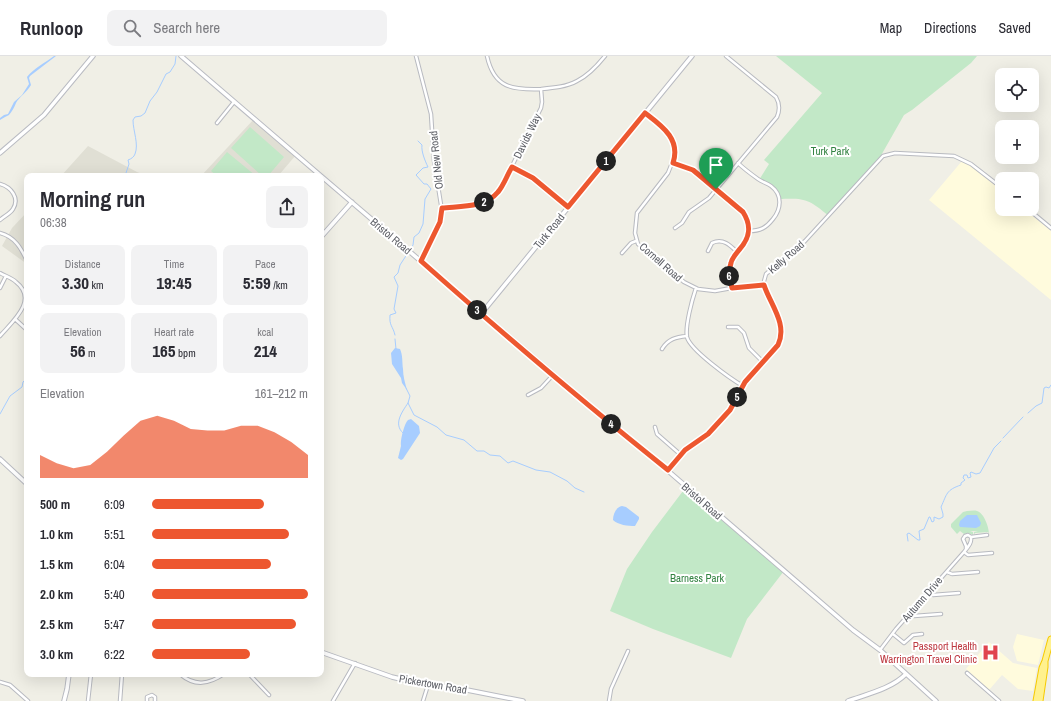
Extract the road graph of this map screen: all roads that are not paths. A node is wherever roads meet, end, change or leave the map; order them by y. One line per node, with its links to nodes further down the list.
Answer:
1 (93, 56): 12 (main road)
2 (181, 56): 9 (main road, Bristol Road)
3 (416, 56): 23 (street, Old New Road)
4 (487, 56): 8 (street)
5 (605, 56): 8 (street)
6 (692, 56): 10 (main road, Turk Road)
7 (726, 56): 14 (street)
8 (541, 88): 15 (street, Davids Way)
9 (234, 102): 11 (street); 16 (main road, Bristol Road)
10 (645, 113): 13 (street, Cornell Road); 22 (main road, Turk Road)
11 (217, 123)
12 (0, 153)
13 (673, 163): 20 (street); 31 (street, Cornell Road)
14 (738, 163): 20 (street); 28 (street)
15 (512, 167): 22 (street); 23 (street, Davids Way)
16 (317, 173)
17 (324, 179): 21 (main road, Bristol Road)
18 (995, 183): 39 (street, Kelly Road)
19 (0, 184): 25 (street)
20 (716, 189): 26 (street); 28 (street)
21 (352, 202): 30 (main road); 36 (main road, Bristol Road)
22 (568, 207): 43 (main road, Turk Road)
23 (442, 208): 36 (street, Old New Road)
24 (1036, 216): 27 (street)
25 (0, 220)
26 (675, 228)
27 (1051, 228)
28 (749, 231): 33 (street)
29 (0, 233): 35 (street)
30 (324, 234)
31 (636, 241): 34 (street); 41 (street, Cornell Road)
32 (708, 251): 33 (street)
33 (737, 252): 42 (street)
34 (622, 253)
35 (24, 255)
36 (421, 261): 43 (main road, Bristol Road)
37 (0, 273): 38 (street)
38 (6, 276): 40 (street); 44 (street)
39 (764, 285): 42 (street, Cornell Road); 50 (street, Kelly Road)
40 (0, 288)
41 (696, 288): 42 (street, Cornell Road); 48 (street)
42 (732, 288)
43 (481, 314): 51 (main road, Bristol Road)
44 (15, 320): 46 (street); 47 (street)
45 (728, 327): 50 (street)
46 (24, 328)
47 (0, 336)
48 (687, 336): 49 (street); 52 (street)
49 (662, 349)
50 (763, 362): 52 (street, Kelly Road)
51 (554, 375): 53 (street); 57 (main road, Bristol Road)
52 (743, 386): 55 (street, Kelly Road)
53 (528, 395)
54 (655, 427): 55 (street)
55 (680, 456): 57 (street, Kelly Road)
56 (0, 459): 58 (main road)
57 (668, 470): 72 (main road, Bristol Road)
58 (24, 481)
59 (987, 535): 60 (street)
60 (971, 537): 61 (street, Autumn Drive); 61 (street, Autumn Drive)
61 (965, 551): 62 (street); 63 (street, Autumn Drive)
62 (992, 553)
63 (947, 572): 64 (street); 65 (street, Autumn Drive)
64 (978, 572)
65 (928, 593): 66 (street); 67 (street, Autumn Drive)
66 (959, 593)
67 (910, 613): 68 (street); 69 (street, Autumn Drive)
68 (941, 614)
69 (893, 634): 70 (street); 72 (street, Autumn Drive)
70 (922, 634)
71 (1051, 639): 75 (highway)
72 (880, 650): 78 (main road, Bristol Road)
73 (628, 651): 97 (street)
74 (324, 653): 76 (main road, Pickertown Road)
75 (1045, 661): 101 (highway); 102 (highway)
76 (355, 663): 86 (main road, Pickertown Road); 94 (street)
77 (967, 673): 100 (street)
78 (906, 674): 98 (main road); 99 (main road, Bristol Road)
79 (69, 677): 89 (main road)
80 (91, 677): 90 (street)
81 (122, 677): 91 (street)
82 (185, 677): 83 (street)
83 (219, 677)
84 (252, 677): 87 (street)
85 (0, 682): 88 (street)
86 (428, 685): 95 (street); 96 (main road, Pickertown Road)
87 (269, 695)
88 (28, 701)
89 (64, 701)
90 (88, 701)
91 (120, 701)
92 (147, 701): 93 (street)
93 (155, 701)
94 (333, 701)
95 (423, 701)
96 (524, 701)
97 (609, 701)
98 (848, 701)
99 (936, 701)
100 (999, 701)
101 (1036, 701)
102 (1040, 701)

